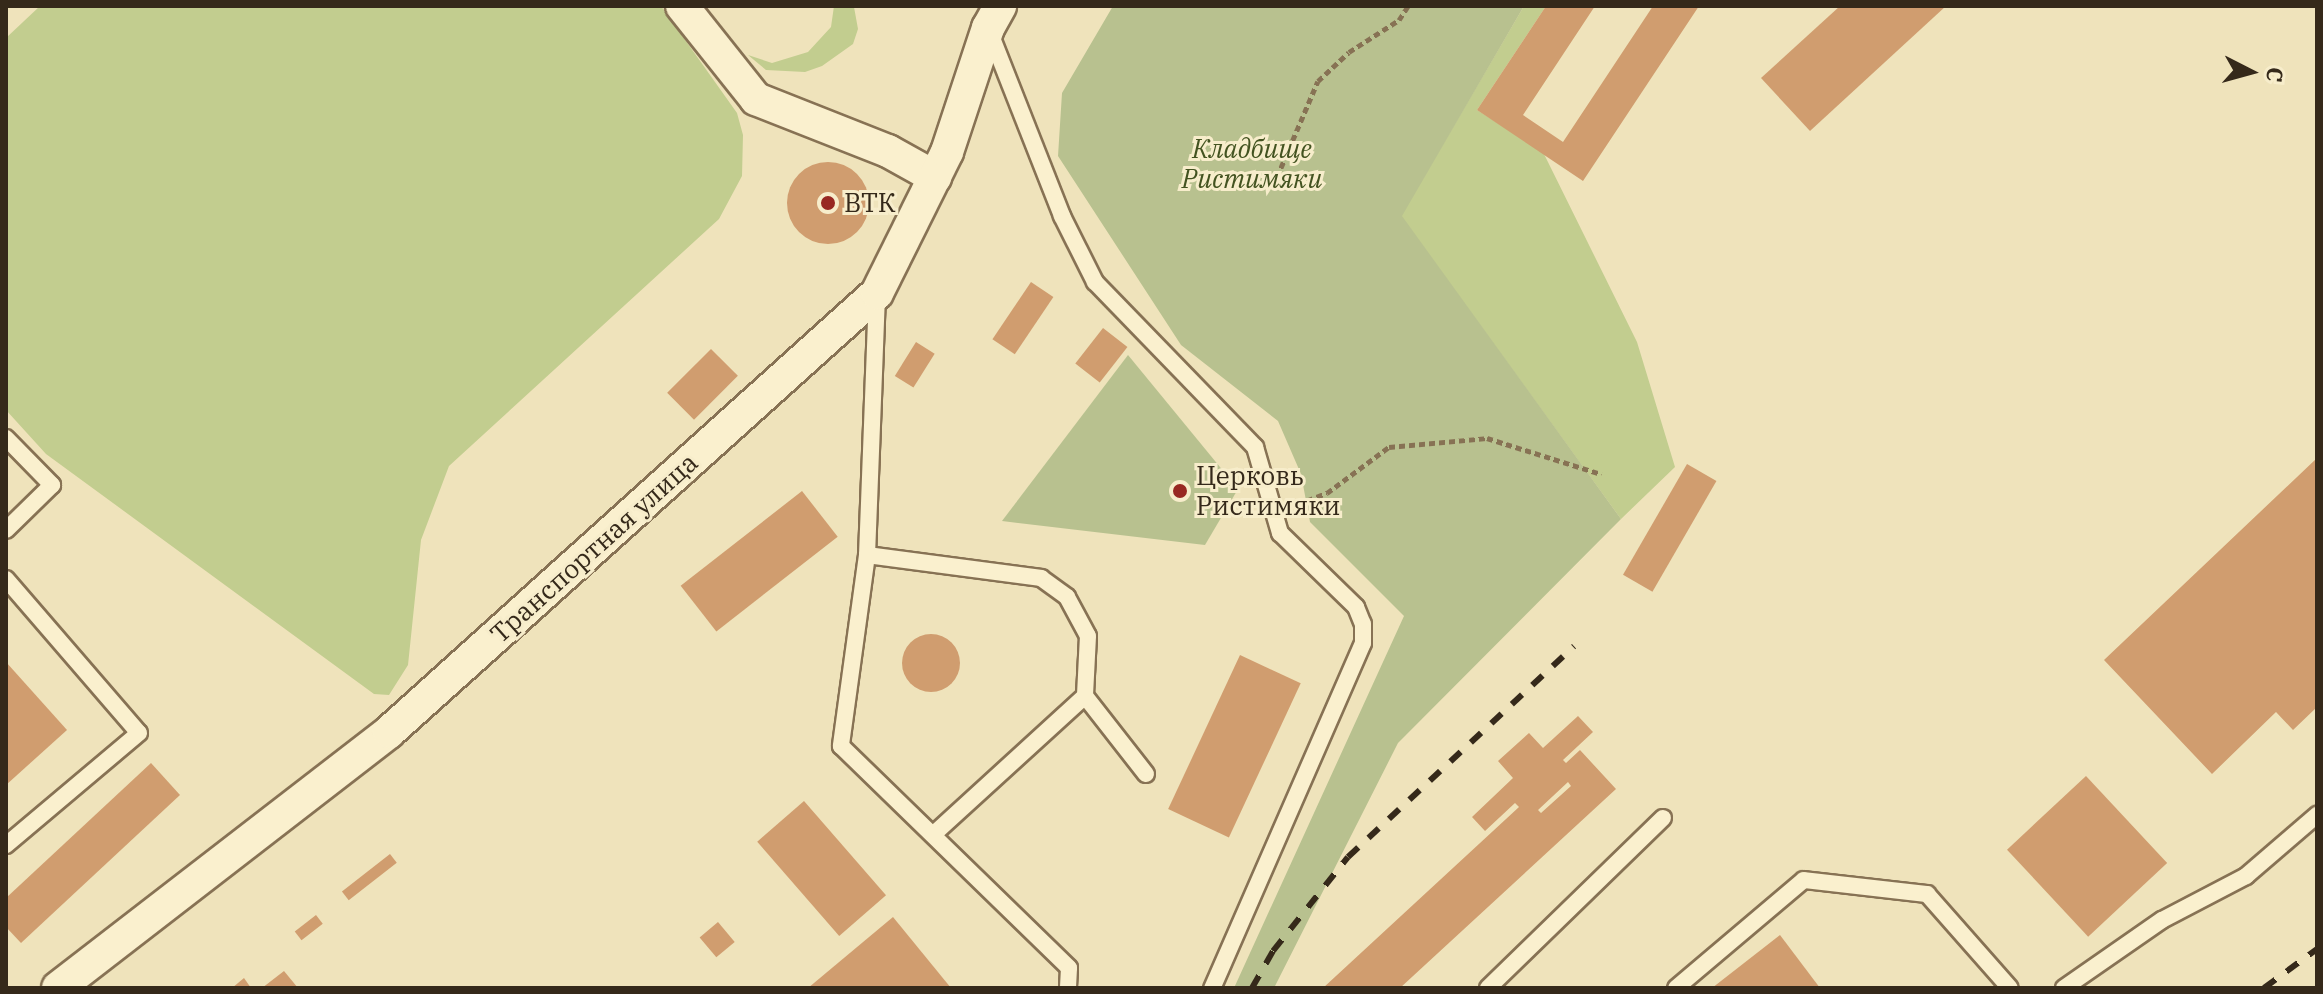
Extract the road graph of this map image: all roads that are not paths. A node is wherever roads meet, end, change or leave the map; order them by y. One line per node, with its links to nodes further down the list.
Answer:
1 (682, 6): 3 (street)
2 (994, 17): 3 (street, Транспортная улица); 17 (lane)
3 (935, 177): 4 (street, Транспортная улица)
4 (877, 293): 7 (lane); 15 (street, Транспортная улица)
5 (6, 438): 6 (lane)
6 (6, 530)
7 (867, 555): 9 (lane); 13 (lane)
8 (6, 579): 14 (lane)
9 (1085, 696): 10 (lane); 13 (lane)
10 (1146, 774)
11 (2317, 815): 21 (lane)
12 (1663, 818): 18 (lane)
13 (933, 835): 16 (lane)
14 (6, 845)
15 (58, 988)
16 (1068, 988)
17 (1212, 988)
18 (1488, 988)
19 (1676, 988): 20 (lane)
20 (2010, 988)
21 (2064, 988)

